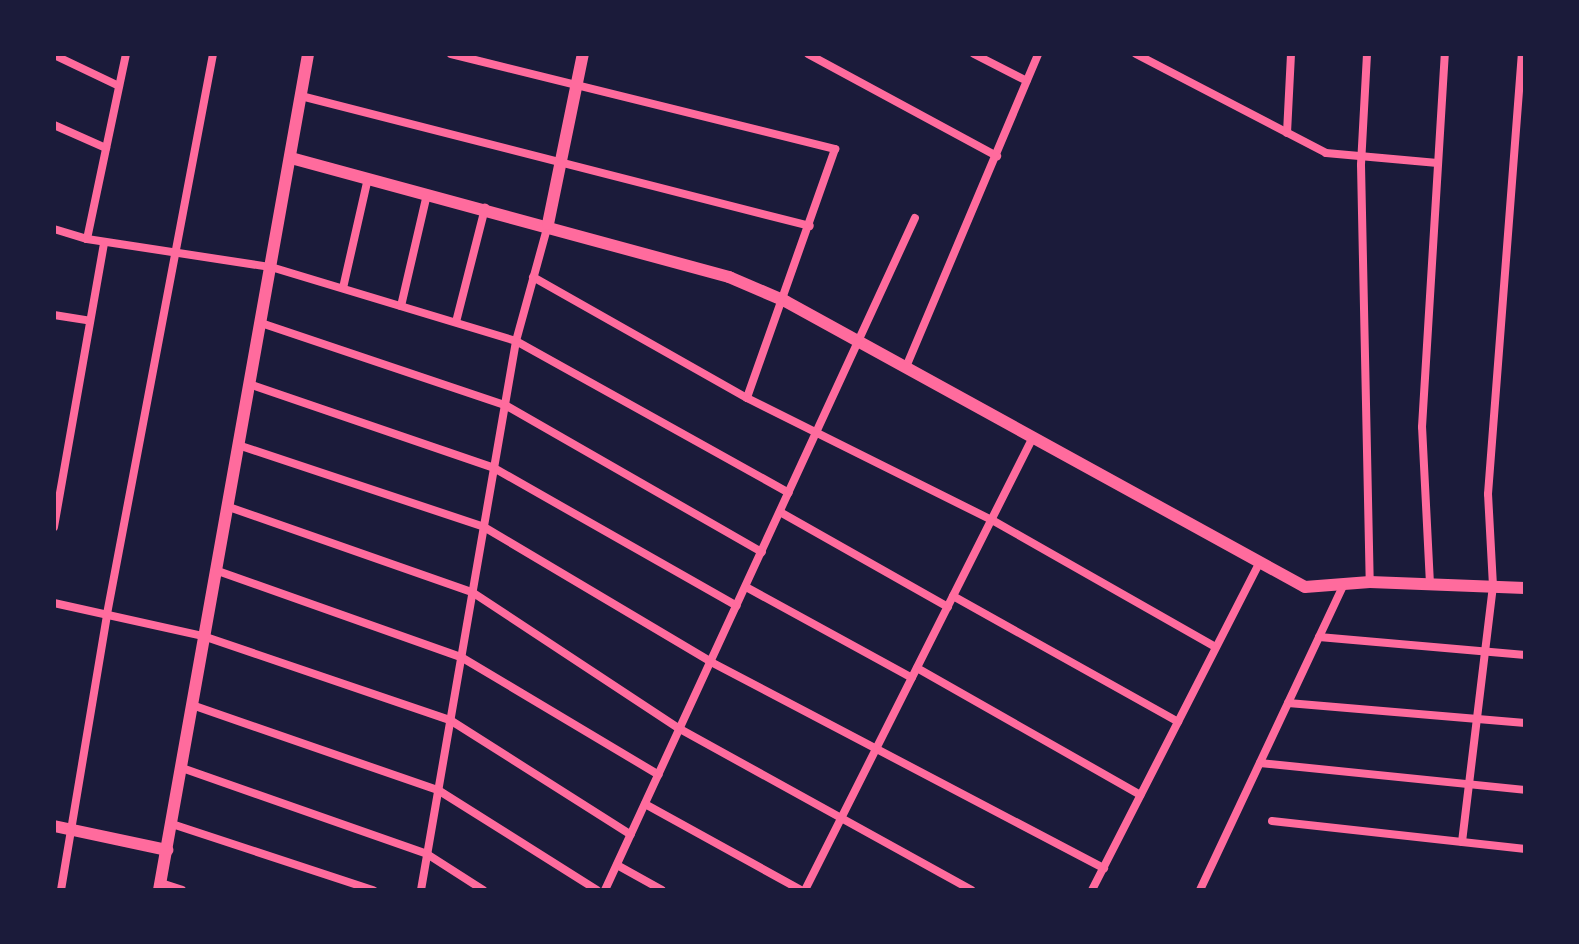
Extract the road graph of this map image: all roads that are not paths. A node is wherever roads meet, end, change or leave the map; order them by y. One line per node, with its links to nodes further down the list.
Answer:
1 (126, 54): 17 (street)
2 (213, 54): 36 (street)
3 (308, 54): 18 (street)
4 (451, 54): 16 (street)
5 (583, 54): 16 (street)
6 (808, 54): 23 (street)
7 (974, 54): 15 (street)
8 (1038, 54): 15 (street)
9 (1136, 54): 20 (street)
10 (1291, 54): 20 (street)
11 (1367, 54): 22 (street)
12 (1445, 54): 26 (street)
13 (1522, 54): 68 (street)
14 (54, 55): 17 (street)
15 (1027, 81): 23 (street)
16 (576, 84): 25 (street); 32 (street)
17 (119, 86): 21 (street)
18 (301, 96): 24 (street); 25 (street)
19 (54, 125): 21 (street)
20 (1287, 133): 22 (street)
21 (106, 148): 34 (street)
22 (1362, 155): 26 (street); 65 (street)
23 (997, 156): 48 (street)
24 (291, 158): 27 (street); 37 (street)
25 (561, 159): 31 (street); 32 (street)
26 (1438, 163): 67 (street)
27 (368, 178): 28 (street); 39 (street)
28 (427, 193): 29 (street); 41 (street)
29 (485, 208): 31 (street); 44 (street)
30 (915, 218): 47 (street)
31 (548, 224): 38 (street); 40 (street)
32 (810, 226): 40 (street)
33 (54, 229): 34 (street)
34 (87, 239): 35 (street)
35 (104, 242): 36 (street); 43 (street)
36 (177, 251): 37 (street); 76 (street)
37 (271, 267): 39 (street); 45 (street)
38 (533, 277): 46 (street); 50 (street)
39 (343, 288): 41 (street)
40 (785, 301): 47 (street); 50 (street)
41 (401, 306): 44 (street)
42 (54, 315): 43 (street)
43 (90, 321): 60 (street)
44 (456, 322): 46 (street)
45 (261, 323): 49 (street); 51 (street)
46 (516, 341): 51 (street); 56 (street)
47 (859, 341): 48 (street); 52 (street)
48 (906, 367): 53 (street)
49 (249, 384): 54 (street); 55 (street)
50 (747, 398): 52 (street)
51 (505, 405): 55 (street); 62 (street)
52 (817, 433): 56 (street); 59 (street)
53 (1033, 437): 59 (street); 63 (street)
54 (238, 445): 57 (street); 61 (street)
55 (494, 468): 61 (street); 74 (street)
56 (789, 493): 58 (street)
57 (226, 506): 64 (street); 71 (street)
58 (780, 512): 62 (street); 75 (street)
59 (992, 520): 72 (street); 79 (street)
60 (54, 527)
61 (484, 527): 71 (street); 83 (street)
62 (762, 552): 69 (street)
63 (1260, 561): 66 (street); 79 (street)
64 (215, 570): 77 (street); 82 (street)
65 (1370, 582): 66 (street); 67 (street)
66 (1344, 584): 78 (street)
67 (1430, 584): 68 (street)
68 (1493, 586): 70 (street); 80 (street)
69 (746, 587): 74 (street); 85 (street)
70 (1525, 588)
71 (472, 592): 82 (street); 92 (street)
72 (953, 596): 75 (street); 90 (street)
73 (54, 603): 76 (street)
74 (737, 606): 83 (street)
75 (948, 607): 84 (street)
76 (107, 614): 77 (street); 106 (street)
77 (203, 636): 87 (street); 89 (street)
78 (1319, 637): 80 (street); 86 (street)
79 (1216, 647): 90 (street)
80 (1485, 652): 81 (street); 88 (street)
81 (1525, 655)
82 (461, 657): 89 (street); 96 (street)
83 (711, 662): 92 (street); 93 (street)
84 (917, 668): 85 (street); 100 (street)
85 (912, 678): 93 (street)
86 (1288, 703): 88 (street); 94 (street)
87 (192, 705): 95 (street); 98 (street)
88 (1478, 719): 91 (street); 97 (street)
89 (450, 720): 98 (street); 107 (street)
90 (1178, 722): 100 (street)
91 (1525, 723)
92 (680, 729): 96 (street); 102 (street)
93 (876, 748): 102 (street); 113 (street)
94 (1260, 763): 97 (street); 126 (street)
95 (182, 768): 104 (street); 111 (street)
96 (659, 775): 101 (street)
97 (1470, 785): 99 (street); 108 (street)
98 (438, 790): 111 (street); 120 (street)
99 (1525, 790)
100 (1141, 795): 113 (street)
101 (645, 804): 107 (street); 123 (street)
102 (841, 818): 123 (street); 124 (street)
103 (1272, 821): 108 (street)
104 (172, 824): 110 (street); 117 (street)
105 (54, 826): 106 (street)
106 (71, 831): 110 (street); 115 (street)
107 (631, 835): 112 (street)
108 (1462, 842): 109 (street)
109 (1525, 849)
110 (167, 850): 114 (street)
111 (427, 854): 118 (street); 119 (street)
112 (617, 865): 121 (street); 122 (street)
113 (1104, 868): 125 (street)
114 (160, 886): 116 (street)
115 (61, 890)
116 (182, 890)
117 (373, 890)
118 (421, 890)
119 (483, 890)
120 (597, 890)
121 (605, 890)
122 (662, 890)
123 (803, 890)
124 (972, 890)
125 (1092, 890)
126 (1200, 890)

